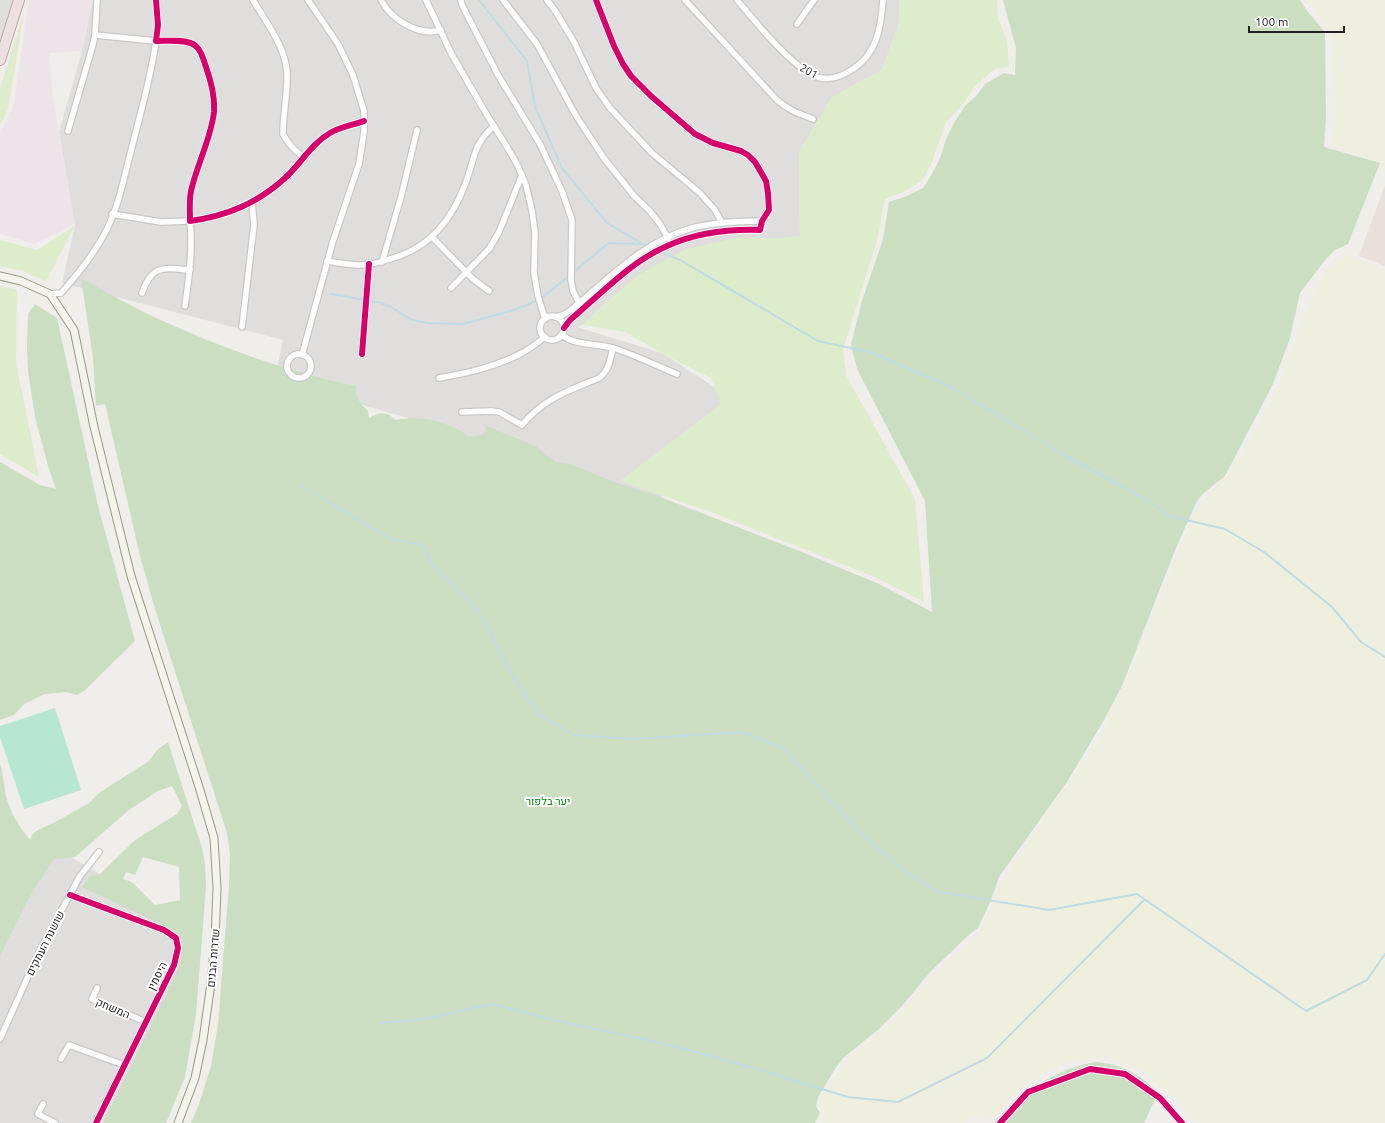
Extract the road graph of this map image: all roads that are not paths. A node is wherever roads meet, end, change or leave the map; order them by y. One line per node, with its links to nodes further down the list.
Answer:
1 (19, 0): 20 (highway)
2 (97, 0): 18 (street)
3 (156, 0): 19 (street)
4 (253, 0): 26 (street)
5 (308, 0): 22 (street)
6 (381, 0): 17 (street)
7 (426, 0): 17 (street)
8 (461, 0): 45 (street)
9 (503, 0): 34 (street)
10 (548, 0): 32 (street)
11 (596, 0): 31 (street)
12 (685, 0): 21 (street)
13 (737, 0): 15 (street, 201)
14 (814, 0): 16 (street)
15 (883, 0)
16 (797, 24)
17 (441, 30): 23 (street)
18 (95, 35): 19 (street); 25 (street)
19 (156, 41): 29 (street); 30 (street)
20 (0, 60)
21 (813, 119)
22 (364, 121): 26 (street); 35 (street)
23 (494, 126): 27 (street); 33 (street)
24 (417, 130): 36 (street)
25 (68, 131)
26 (304, 158): 28 (street)
27 (522, 175): 39 (street); 48 (street)
28 (252, 202): 30 (street); 49 (street)
29 (112, 214): 30 (street); 44 (street)
30 (190, 221): 38 (street)
31 (762, 221): 32 (street); 50 (street)
32 (722, 223): 34 (street)
33 (432, 237): 36 (street); 39 (street)
34 (668, 238): 45 (street)
35 (327, 261): 37 (street); 55 (street)
36 (382, 262): 37 (street)
37 (368, 264): 54 (street)
38 (190, 270): 43 (street); 46 (street)
39 (467, 272): 41 (street); 42 (street)
40 (0, 276): 44 (main road)
41 (451, 288)
42 (489, 291)
43 (142, 293)
44 (50, 294): 69 (main road, שדרות הבנים)
45 (579, 303): 47 (street)
46 (185, 306)
47 (555, 317): 48 (street); 50 (street)
48 (545, 319): 52 (street)
49 (242, 327)
50 (564, 328): 51 (street)
51 (562, 335): 52 (street); 53 (street)
52 (545, 337): 57 (street)
53 (613, 348): 56 (street); 58 (street)
54 (362, 354)
55 (302, 355): 55 (street)
56 (676, 374)
57 (439, 378)
58 (462, 412)
59 (99, 852): 60 (street, שושנת העמקים)
60 (70, 895): 62 (street, היסמין); 63 (street, שושנת העמקים)
61 (97, 988): 62 (street, המשחק)
62 (146, 1022): 65 (street, היסמין)
63 (0, 1039)
64 (61, 1059): 65 (street)
65 (124, 1065): 68 (street, היסמין)
66 (43, 1104): 67 (street)
67 (55, 1123)
68 (96, 1123)
69 (178, 1123)
70 (1000, 1123): 71 (street)
71 (1182, 1123)

